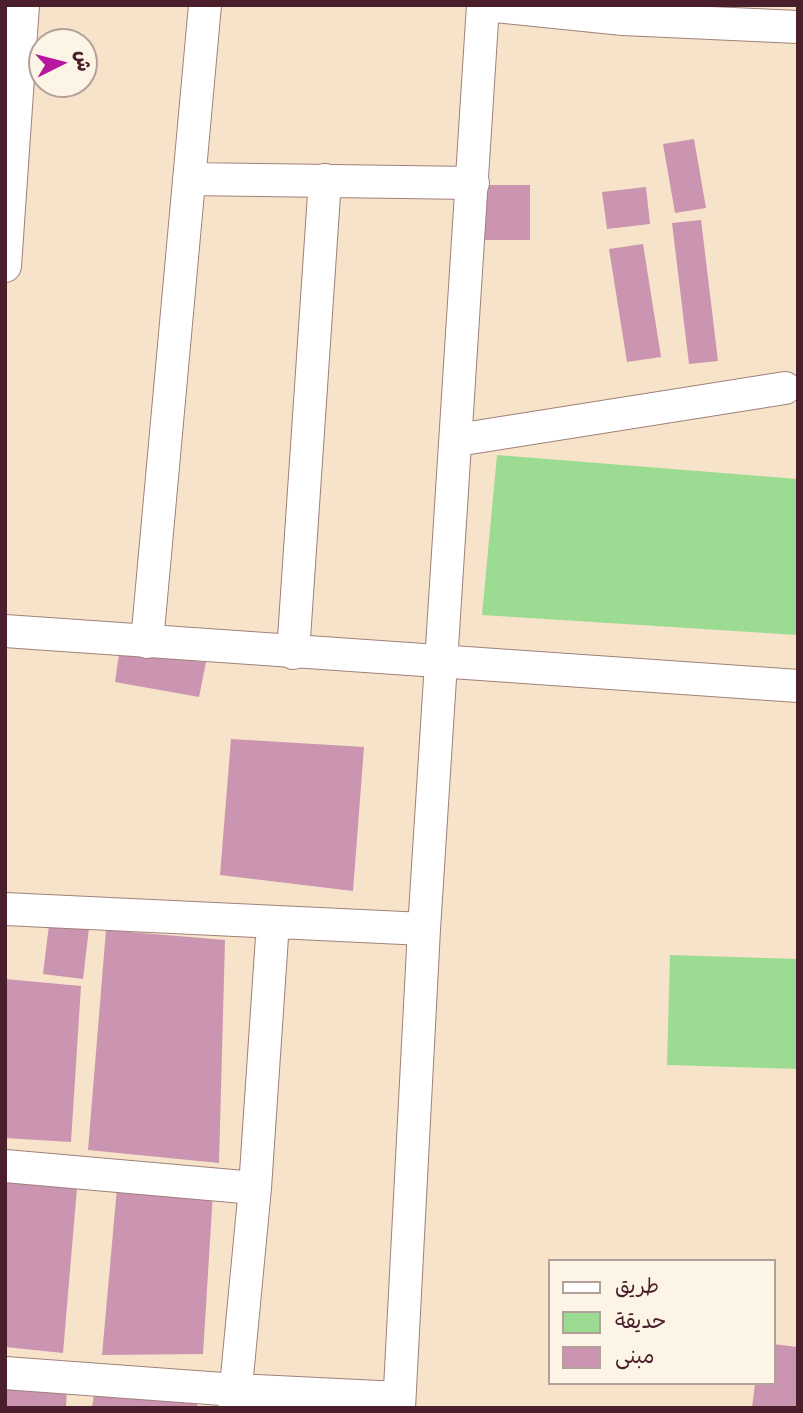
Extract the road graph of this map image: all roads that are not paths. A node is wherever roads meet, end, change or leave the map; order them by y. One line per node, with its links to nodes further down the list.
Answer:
1 (23, 5): 8 (street)
2 (205, 5): 5 (street)
3 (484, 5): 4 (street); 7 (street)
4 (798, 27)
5 (189, 179): 6 (street); 12 (street)
6 (325, 180): 7 (street); 13 (street)
7 (473, 183): 10 (street)
8 (5, 266)
9 (785, 388): 10 (street)
10 (457, 440): 14 (street)
11 (5, 631): 12 (street)
12 (147, 642): 13 (street)
13 (293, 653): 14 (street)
14 (443, 662): 15 (street); 18 (street)
15 (798, 686)
16 (5, 909): 17 (street)
17 (273, 922): 18 (street); 20 (street)
18 (424, 929): 23 (street)
19 (5, 1166): 20 (street)
20 (255, 1188): 22 (street)
21 (5, 1373): 22 (street)
22 (235, 1399): 23 (street)
23 (399, 1403)

